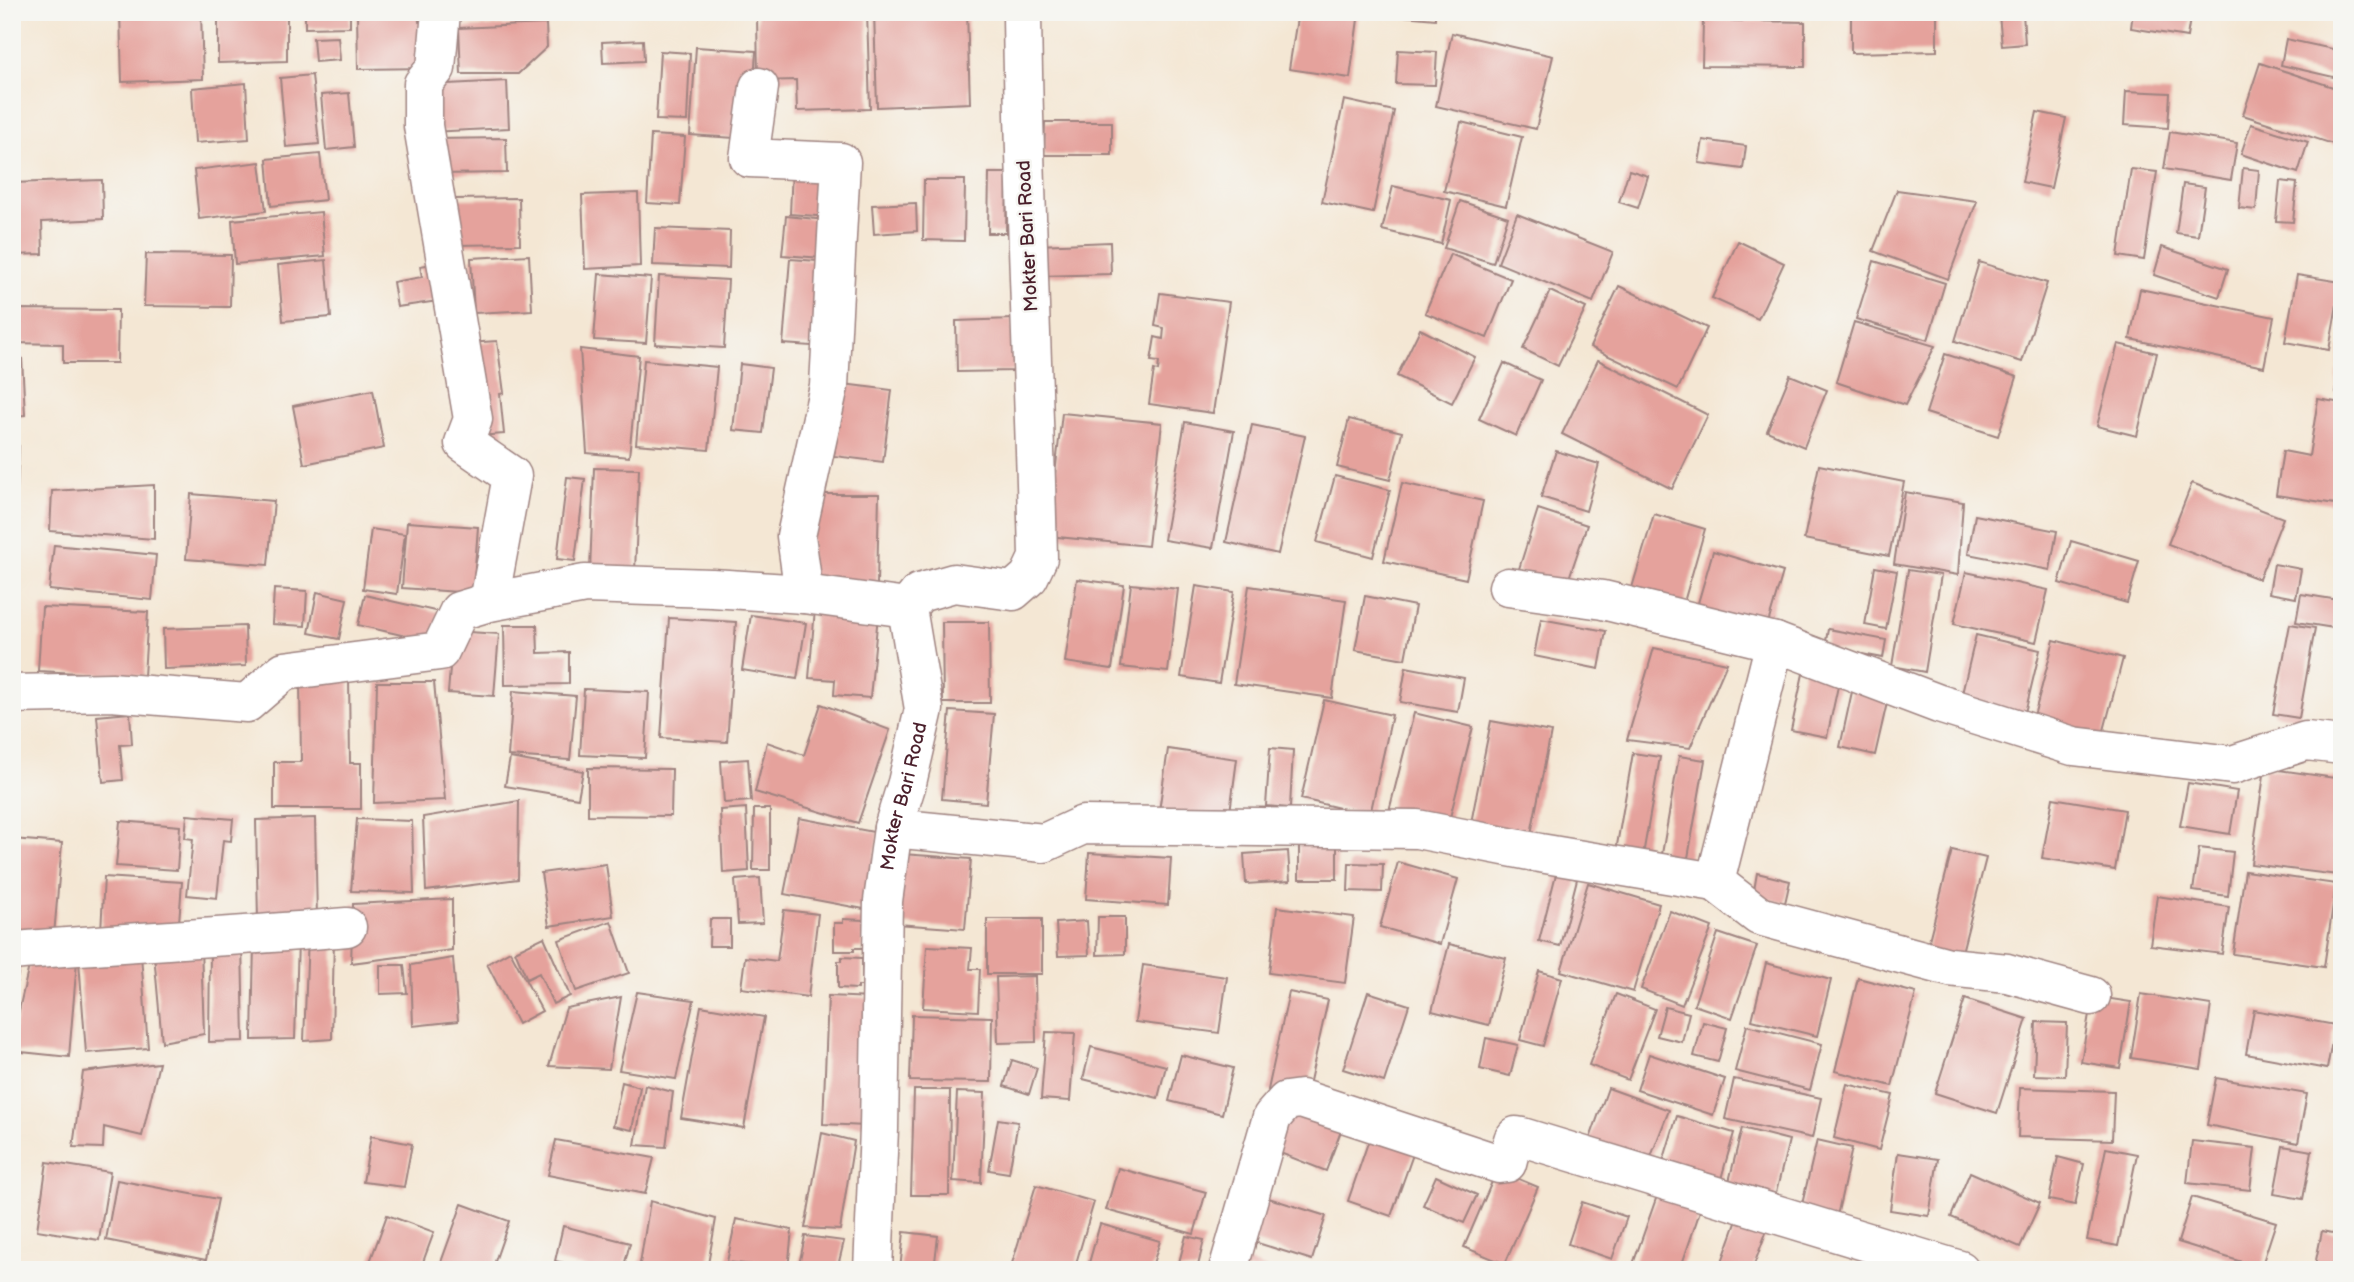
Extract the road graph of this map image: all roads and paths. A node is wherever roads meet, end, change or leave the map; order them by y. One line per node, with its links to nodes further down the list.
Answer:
1 (440, 12): 6 (street)
2 (1022, 12): 7 (street, Mokter Bari Road)
3 (759, 87): 5 (street)
4 (1508, 587): 8 (street)
5 (804, 594): 6 (street); 7 (street)
6 (489, 602): 9 (street)
7 (907, 608): 11 (street, Mokter Bari Road)
8 (1775, 642): 10 (street); 12 (street)
9 (12, 694)
10 (2342, 745)
11 (893, 828): 12 (street); 16 (street, Mokter Bari Road)
12 (1715, 882): 15 (street)
13 (347, 928): 14 (street)
14 (12, 951)
15 (2091, 996)
16 (873, 1270)
17 (1228, 1270): 18 (street)
18 (1960, 1270)

